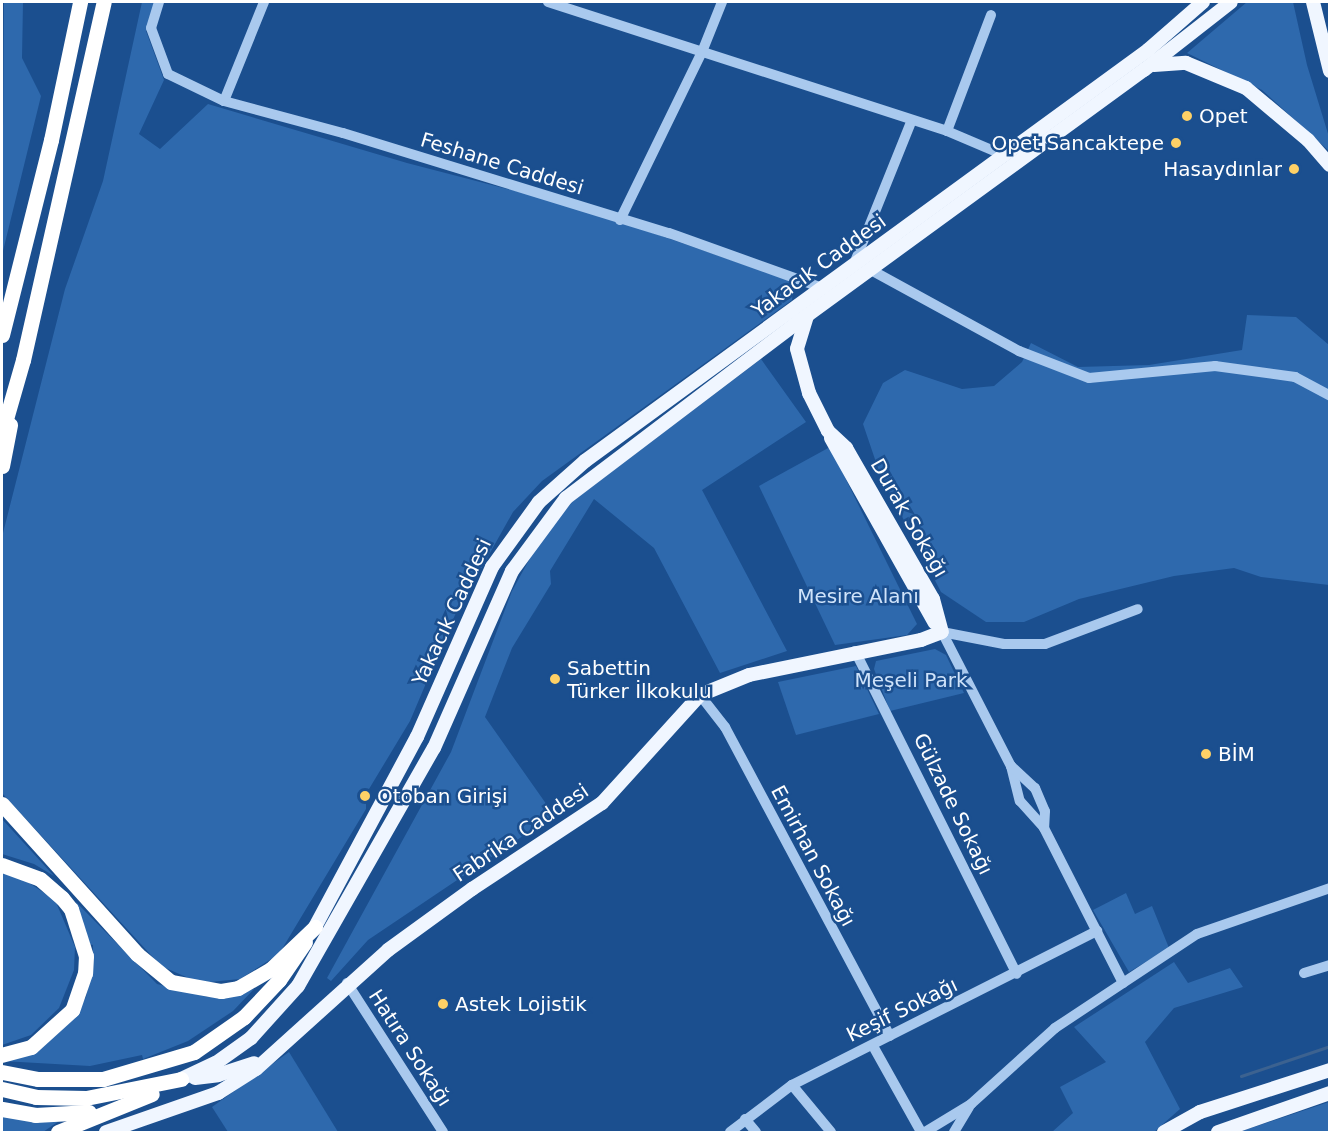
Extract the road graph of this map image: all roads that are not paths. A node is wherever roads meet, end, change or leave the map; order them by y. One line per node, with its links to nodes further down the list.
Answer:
1 (80, 2): 26 (highway)
2 (104, 2): 27 (highway)
3 (159, 2): 16 (street, Feshane Caddesi)
4 (264, 2): 16 (street)
5 (548, 2): 13 (street)
6 (722, 2): 13 (street)
7 (1192, 2): 12 (main road)
8 (1203, 2): 12 (main road)
9 (1231, 2): 14 (main road, Yakacık Caddesi)
10 (1313, 2): 15 (main road)
11 (991, 15): 18 (street)
12 (1148, 50): 19 (main road, Yakacık Caddesi)
13 (702, 52): 17 (street); 21 (street)
14 (1144, 70): 20 (main road); 23 (main road, Yakacık Caddesi)
15 (1329, 71)
16 (224, 101): 21 (street, Feshane Caddesi)
17 (912, 120): 18 (street); 22 (street)
18 (947, 131): 19 (street)
19 (1006, 156): 22 (main road, Yakacık Caddesi)
20 (1329, 165)
21 (620, 220): 24 (street, Feshane Caddesi)
22 (853, 268): 24 (main road, Yakacık Caddesi)
23 (871, 270): 25 (main road, Yakacık Caddesi); 28 (street)
24 (825, 289): 40 (main road, Yakacık Caddesi)
25 (807, 316): 32 (main road, Durak Sokağı); 53 (main road, Yakacık Caddesi)
26 (2, 335)
27 (22, 360): 29 (highway); 30 (highway)
28 (1329, 396)
29 (2, 433)
30 (2, 466)
31 (1138, 609): 32 (street)
32 (942, 632): 33 (main road, Fabrika Caddesi); 35 (street, Durak Sokağı)
33 (855, 651): 34 (main road, Fabrika Caddesi); 44 (street, Gülzade Sokağı)
34 (700, 695): 45 (main road, Fabrika Caddesi); 47 (street, Emirhan Sokağı)
35 (1011, 766): 37 (street, Durak Sokağı); 37 (street, Durak Sokağı)
36 (2, 804): 40 (highway)
37 (1044, 828): 41 (street, Durak Sokağı)
38 (2, 865): 50 (highway)
39 (1329, 888): 46 (street)
40 (315, 927): 52 (highway, Yakacık Caddesi)
41 (1097, 931): 44 (street, Keşif Sokağı); 46 (street, Durak Sokağı)
42 (1329, 965): 43 (street)
43 (1304, 973)
44 (1017, 974): 47 (street, Keşif Sokağı)
45 (347, 983): 49 (main road, Fabrika Caddesi); 63 (street, Hatıra Sokağı)
46 (1123, 983): 57 (street)
47 (890, 1036): 48 (street, Keşif Sokağı)
48 (873, 1046): 54 (street, Keşif Sokağı); 67 (street)
49 (281, 1048): 53 (main road); 62 (main road)
50 (2, 1055)
51 (1329, 1070): 69 (main road)
52 (2, 1072)
53 (181, 1079): 55 (highway, Yakacık Caddesi); 59 (highway)
54 (792, 1085): 60 (street, Keşif Sokağı); 66 (street)
55 (2, 1089)
56 (1329, 1093): 70 (main road)
57 (971, 1104): 67 (street); 68 (street)
58 (2, 1109): 59 (highway)
59 (104, 1110): 61 (highway)
60 (745, 1119): 64 (street, Keşif Sokağı); 65 (street)
61 (58, 1132)
62 (106, 1132)
63 (443, 1132)
64 (730, 1132)
65 (756, 1132)
66 (831, 1132)
67 (923, 1132)
68 (954, 1132)
69 (1164, 1132)
70 (1218, 1132)

